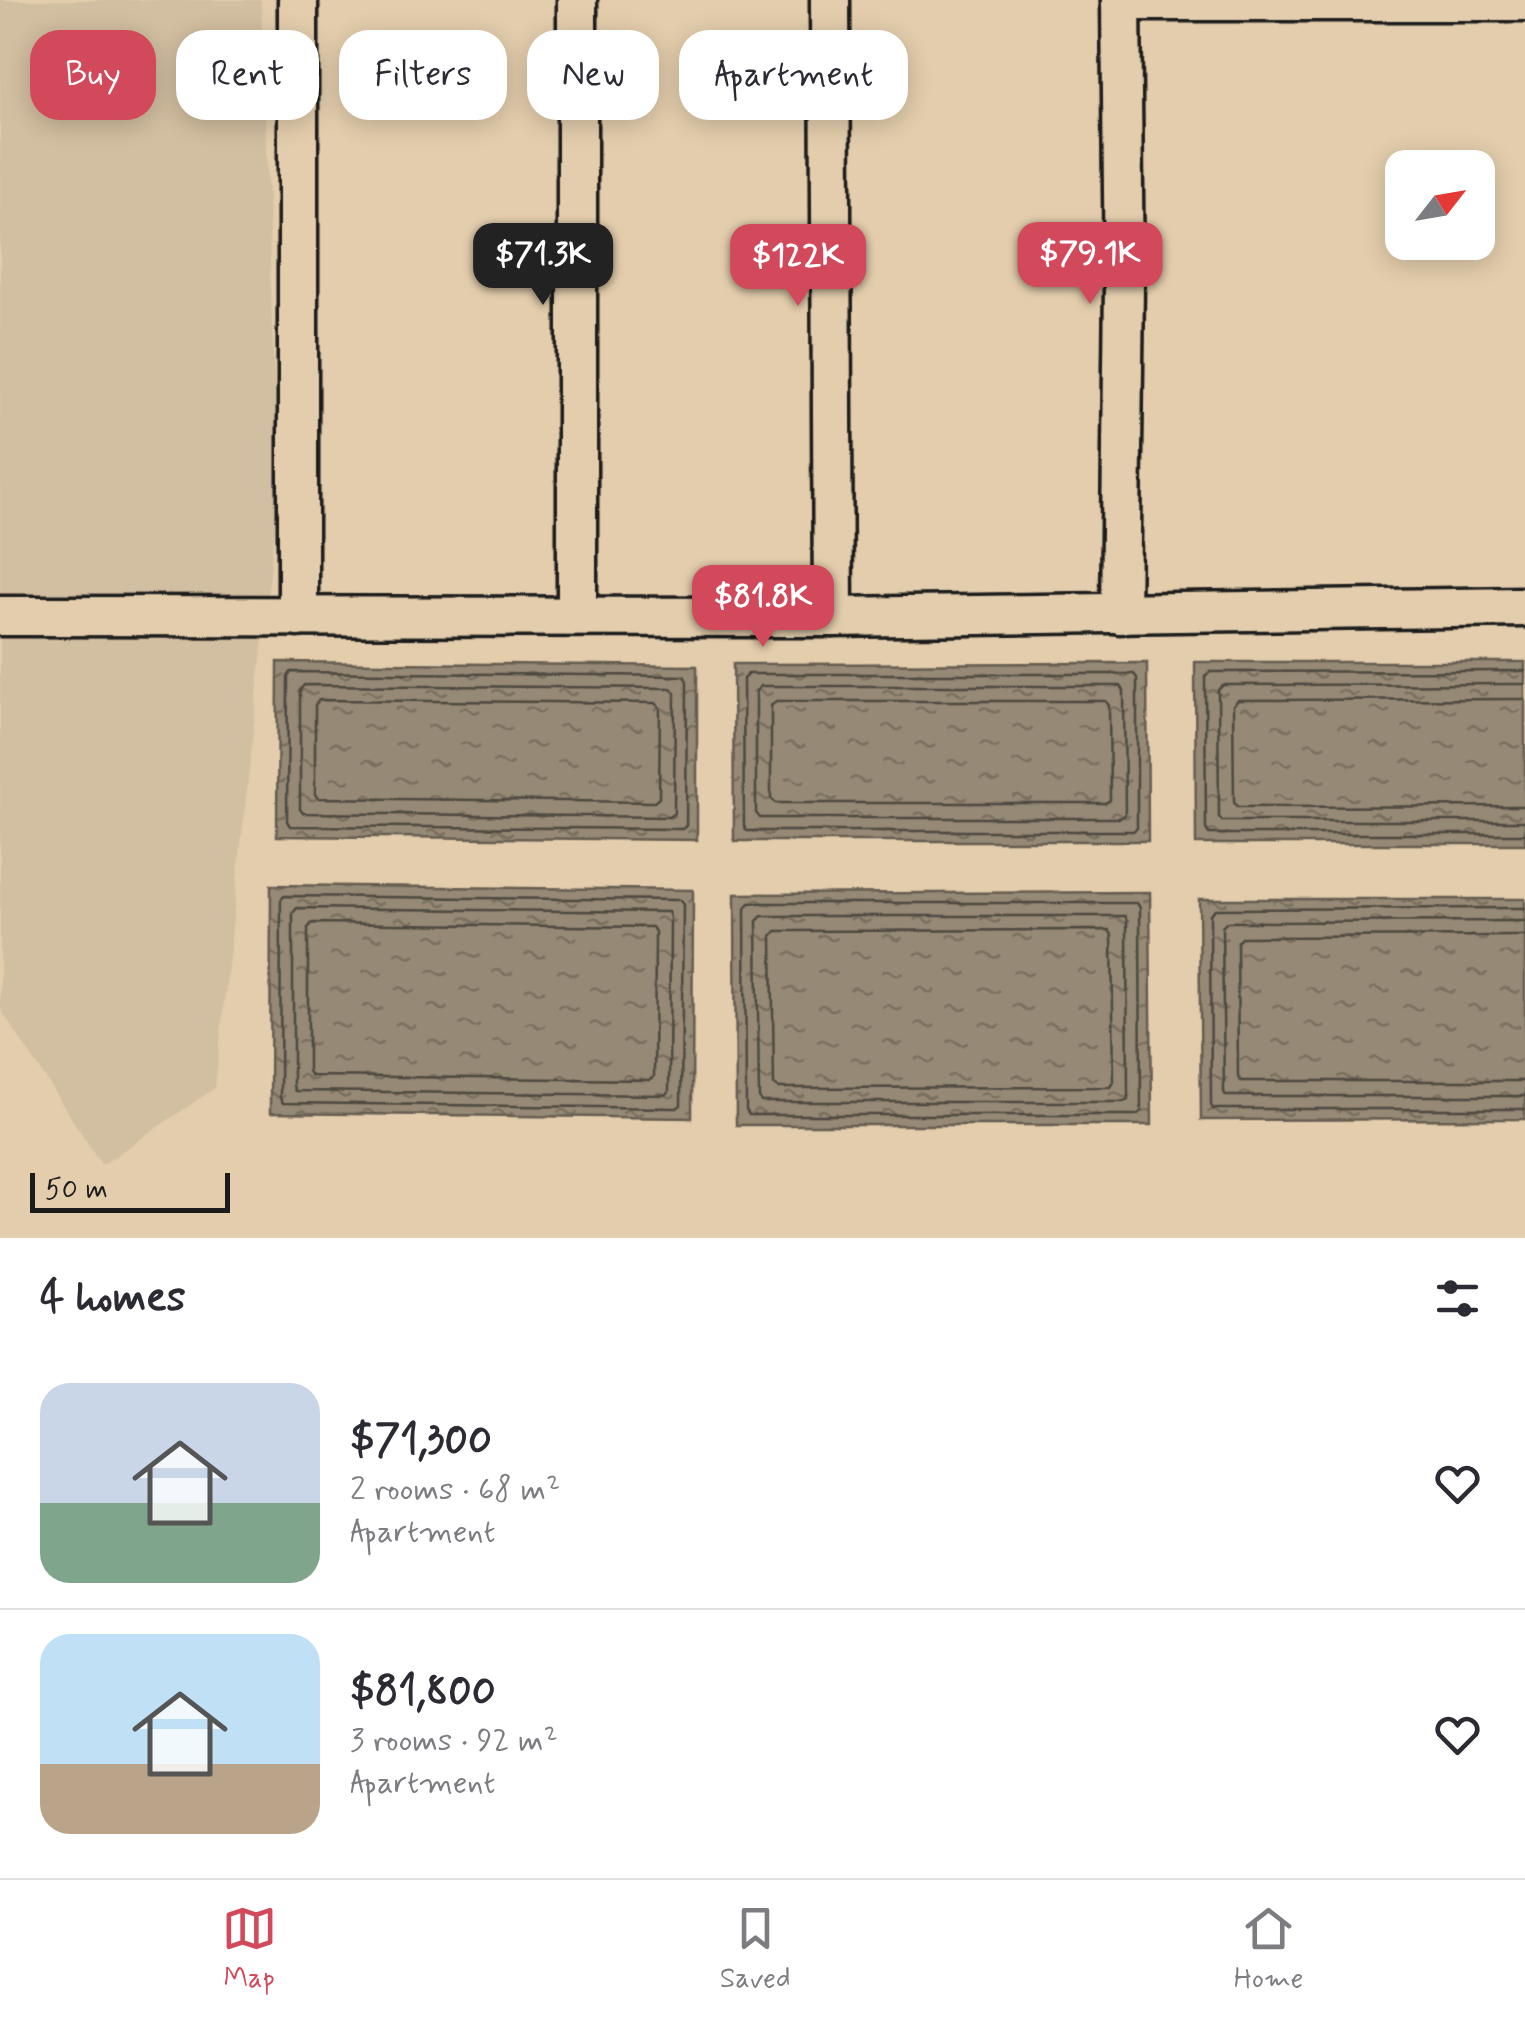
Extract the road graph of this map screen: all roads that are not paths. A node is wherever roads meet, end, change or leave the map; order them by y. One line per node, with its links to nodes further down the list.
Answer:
1 (298, 0): 10 (street)
2 (576, 0): 8 (street)
3 (830, 0): 11 (street)
4 (1121, 0): 5 (street); 7 (street)
5 (1525, 1)
6 (1525, 607): 7 (street)
7 (1120, 614): 11 (street)
8 (577, 615): 10 (street); 11 (street)
9 (0, 616): 10 (street)
10 (298, 617)
11 (833, 617)

